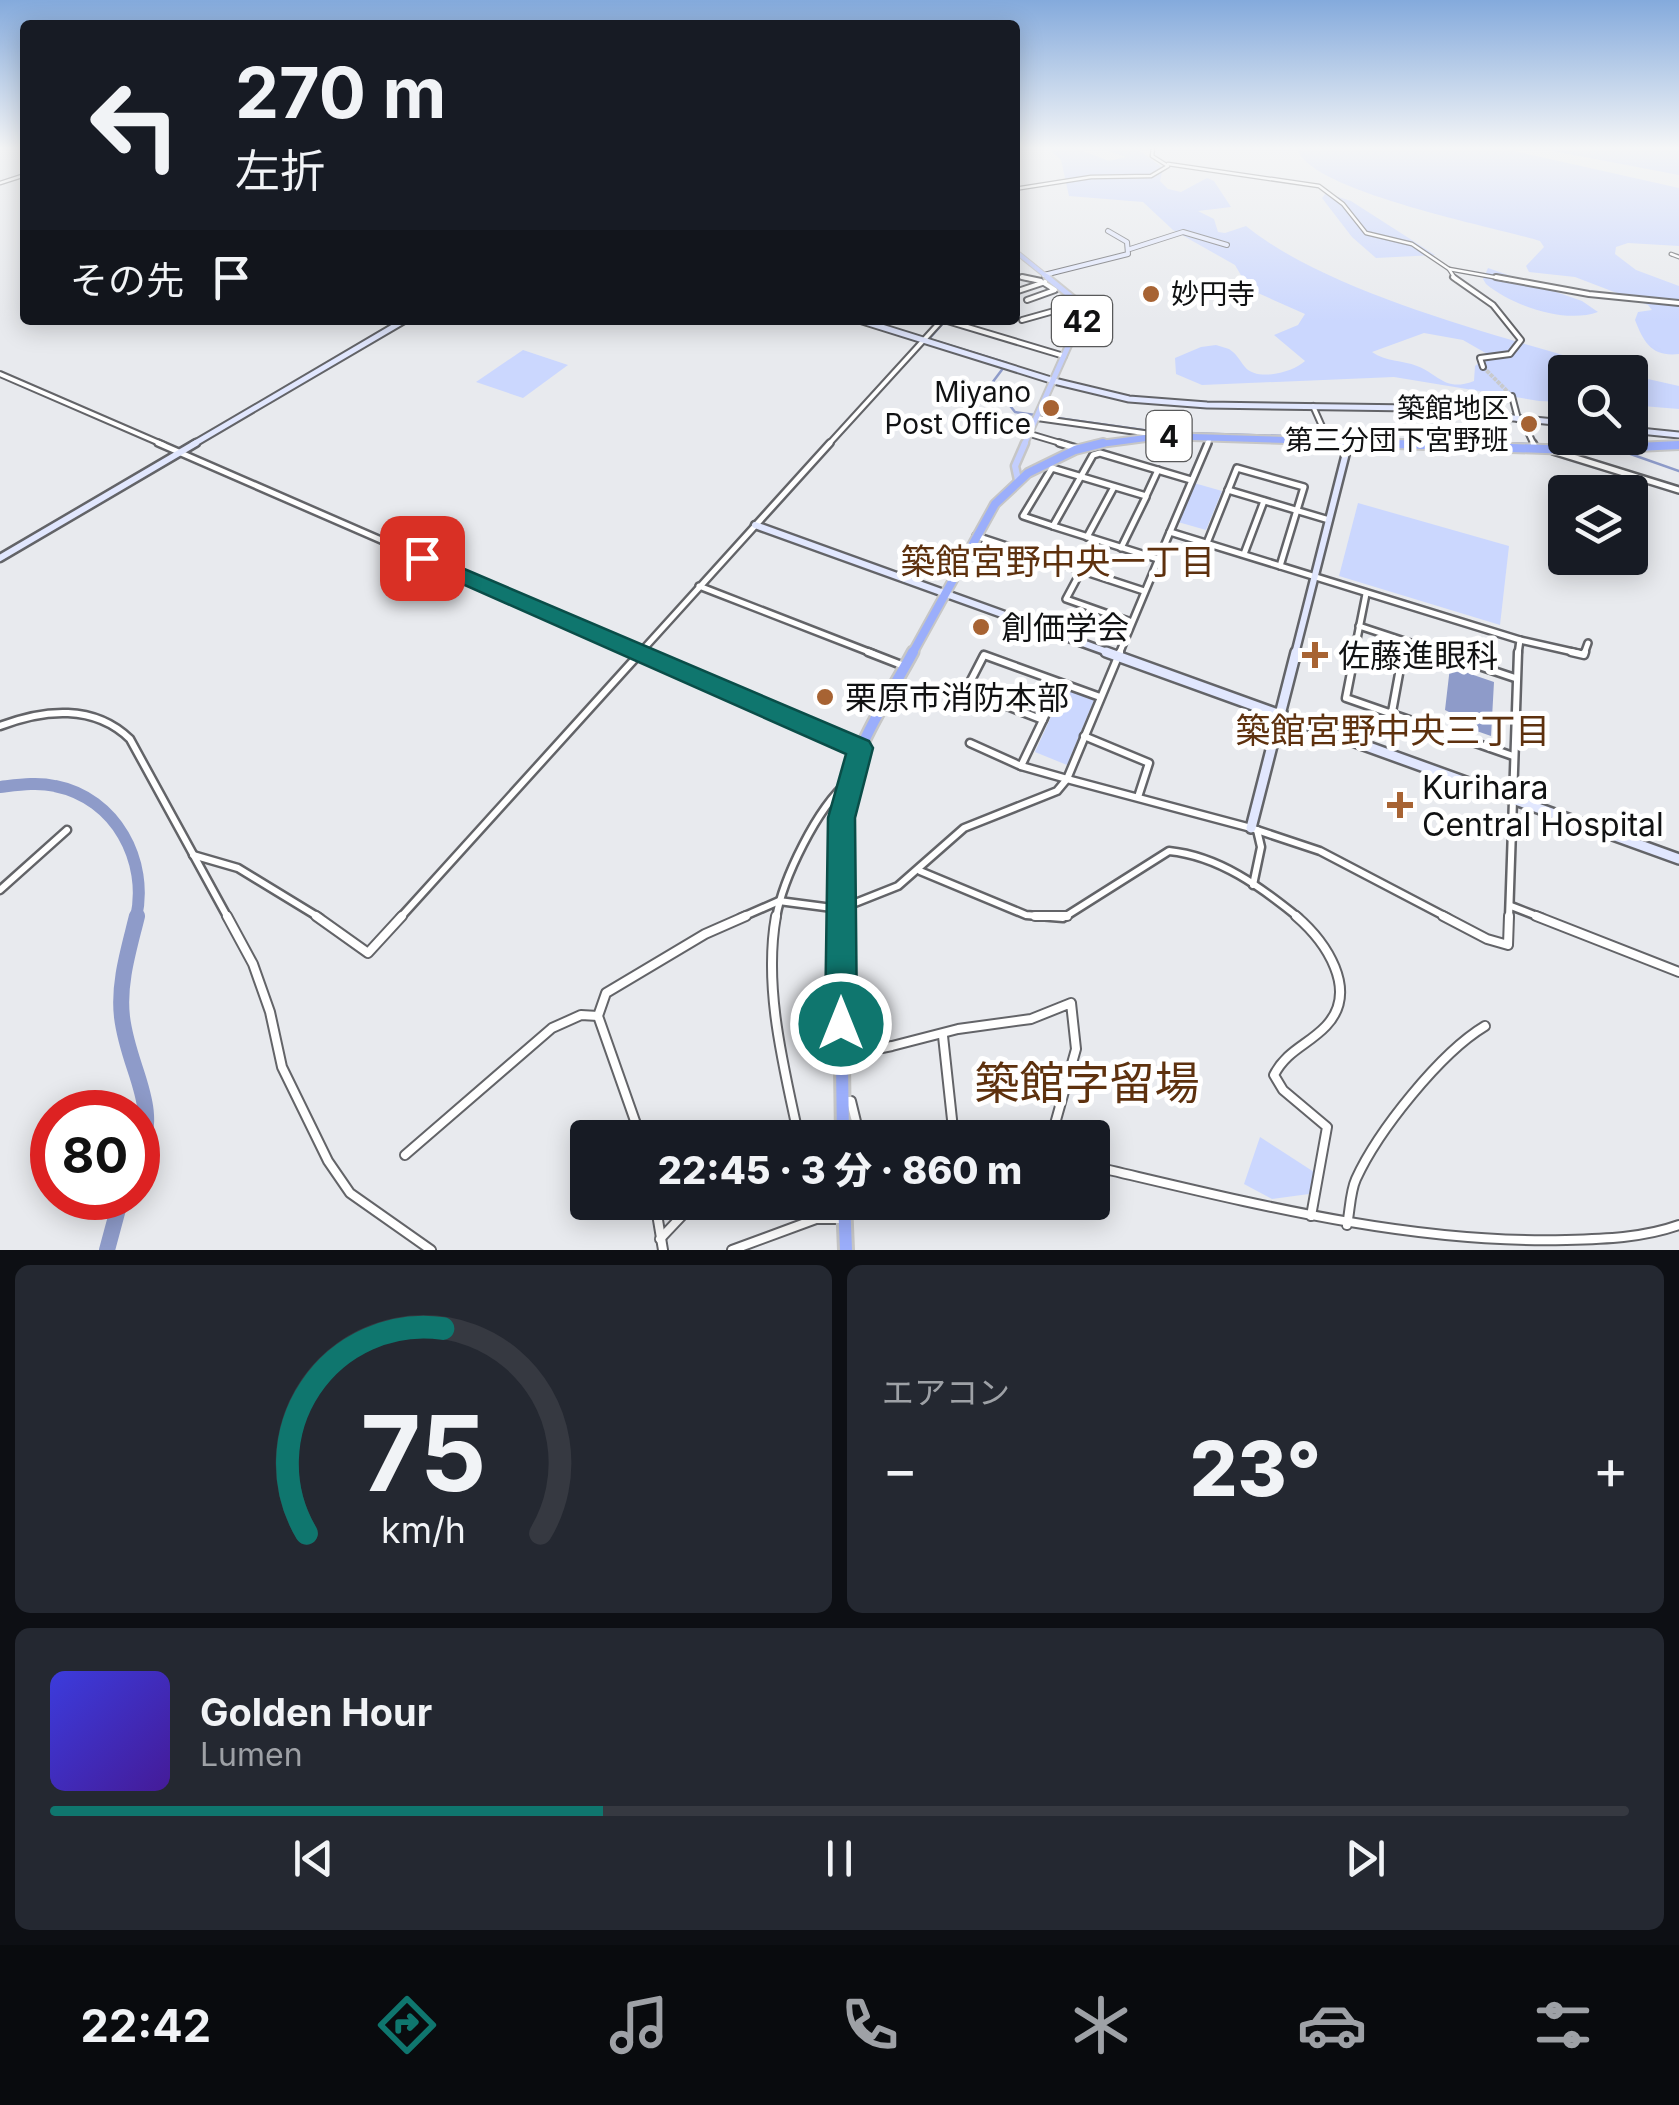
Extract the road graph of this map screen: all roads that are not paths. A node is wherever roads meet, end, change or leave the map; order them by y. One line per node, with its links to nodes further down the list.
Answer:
1 (1345, 206): 8 (street)
2 (1108, 231): 4 (street)
3 (1227, 244): 4 (street)
4 (1130, 249): 10 (street)
5 (1670, 254): 7 (street)
6 (1020, 256): 10 (main road, 42)
7 (1679, 257)
8 (1448, 269): 13 (street); 22 (street)
9 (1020, 277): 10 (street)
10 (1043, 280): 11 (street); 12 (street); 14 (main road, 42)
11 (1020, 290)
12 (1027, 300)
13 (1679, 303)
14 (1079, 304): 15 (street); 21 (main road, 42)
15 (1022, 320)
16 (397, 325): 42 (street)
17 (874, 325): 20 (street)
18 (939, 325): 20 (street)
19 (962, 325): 21 (street)
20 (922, 340): 24 (street); 55 (street)
21 (1064, 356): 24 (main road, 42)
22 (1484, 367)
23 (0, 374): 42 (street)
24 (1054, 381): 26 (street); 27 (main road, 42)
25 (1512, 396): 28 (street)
26 (1313, 406): 28 (street); 35 (street)
27 (1038, 416): 31 (main road, 42); 33 (street)
28 (1520, 419): 29 (street); 37 (street)
29 (1548, 421)
30 (1648, 432): 32 (street)
31 (1030, 434): 40 (street); 46 (main road, 42)
32 (1679, 435)
33 (1160, 436): 34 (highway, 4); 40 (highway, 4)
34 (1210, 437): 35 (highway, 4); 47 (street)
35 (1328, 438): 36 (highway, 4)
36 (1344, 442): 37 (highway, 4); 54 (street)
37 (1535, 445): 41 (highway, 4)
38 (1679, 445): 39 (highway, 4)
39 (1648, 448)
40 (1078, 449): 46 (highway, 4)
41 (1548, 449)
42 (179, 452): 63 (street); 77 (street)
43 (1566, 455): 50 (street)
44 (1158, 470): 45 (street); 47 (street); 51 (street)
45 (1081, 476): 48 (street); 56 (street); 56 (street)
46 (1018, 480): 58 (highway, 4)
47 (1192, 480): 57 (street)
48 (1114, 486): 51 (street); 59 (street)
49 (1228, 490): 52 (street); 53 (street); 60 (street)
50 (1679, 490)
51 (1146, 496): 61 (street)
52 (1264, 501): 53 (street); 62 (street)
53 (1297, 511): 54 (street); 65 (street)
54 (1329, 520): 67 (street)
55 (755, 525): 68 (street); 71 (street)
56 (1053, 526): 59 (street)
57 (1170, 532): 60 (street); 64 (street)
58 (976, 536): 66 (street); 71 (highway, 4)
59 (1087, 537): 61 (street)
60 (1207, 543): 62 (street)
61 (1121, 548): 64 (street)
62 (1244, 554): 65 (street)
63 (0, 558)
64 (1158, 560): 69 (street)
65 (1280, 566): 67 (street)
66 (1081, 571): 69 (street); 72 (street)
67 (1315, 577): 70 (street); 84 (street)
68 (699, 586): 77 (street); 79 (street)
69 (1144, 591): 72 (street)
70 (1366, 593): 73 (street); 74 (street)
71 (945, 594): 78 (street); 79 (highway, 4)
72 (1130, 622): 78 (street)
73 (1359, 626): 75 (street); 83 (street)
74 (1520, 640): 76 (street); 80 (street)
75 (1405, 641): 80 (street); 83 (street)
76 (1588, 643)
77 (640, 653): 89 (street); 98 (street)
78 (1117, 656): 82 (street); 84 (street)
79 (904, 666): 89 (highway, 4)
80 (1515, 678): 90 (street)
81 (1060, 683): 82 (street); 85 (street); 85 (street)
82 (1100, 698): 87 (street)
83 (1392, 714): 90 (street)
84 (1279, 715): 95 (street); 96 (street)
85 (1042, 720): 91 (street)
86 (0, 726): 98 (street)
87 (1084, 736): 93 (street); 94 (street)
88 (970, 743): 91 (street)
89 (860, 748): 92 (highway, 4)
90 (1513, 756): 95 (street)
91 (1021, 766): 93 (street)
92 (849, 780): 103 (street); 105 (highway, 4)
93 (1067, 780): 94 (street); 100 (street)
94 (1138, 798): 96 (street)
95 (1510, 798): 99 (street); 104 (street)
96 (1254, 829): 101 (street); 104 (street)
97 (67, 830): 102 (street)
98 (194, 854): 128 (street)
99 (1679, 859)
100 (920, 871): 101 (street); 105 (street)
101 (1253, 886): 120 (street)
102 (0, 890)
103 (779, 900): 105 (street); 107 (street); 113 (street)
104 (1510, 906): 106 (street)
105 (840, 908): 111 (highway, 4)
106 (1679, 972)
107 (598, 1016): 112 (street); 118 (street)
108 (1485, 1026): 125 (street)
109 (943, 1036): 110 (street); 116 (street); 117 (street)
110 (873, 1040)
111 (842, 1101): 114 (highway, 4); 115 (street)
112 (636, 1120)
113 (795, 1120)
114 (842, 1120)
115 (856, 1120)
116 (952, 1120)
117 (1057, 1120)
118 (405, 1155)
119 (1110, 1170): 120 (street)
120 (1311, 1216): 125 (street)
121 (658, 1220): 127 (street)
122 (678, 1220): 127 (street)
123 (813, 1220): 130 (street)
124 (845, 1220): 131 (highway)
125 (1348, 1225): 126 (street)
126 (1679, 1225)
127 (660, 1238): 129 (street)
128 (431, 1250)
129 (662, 1250)
130 (732, 1250)
131 (846, 1250)

